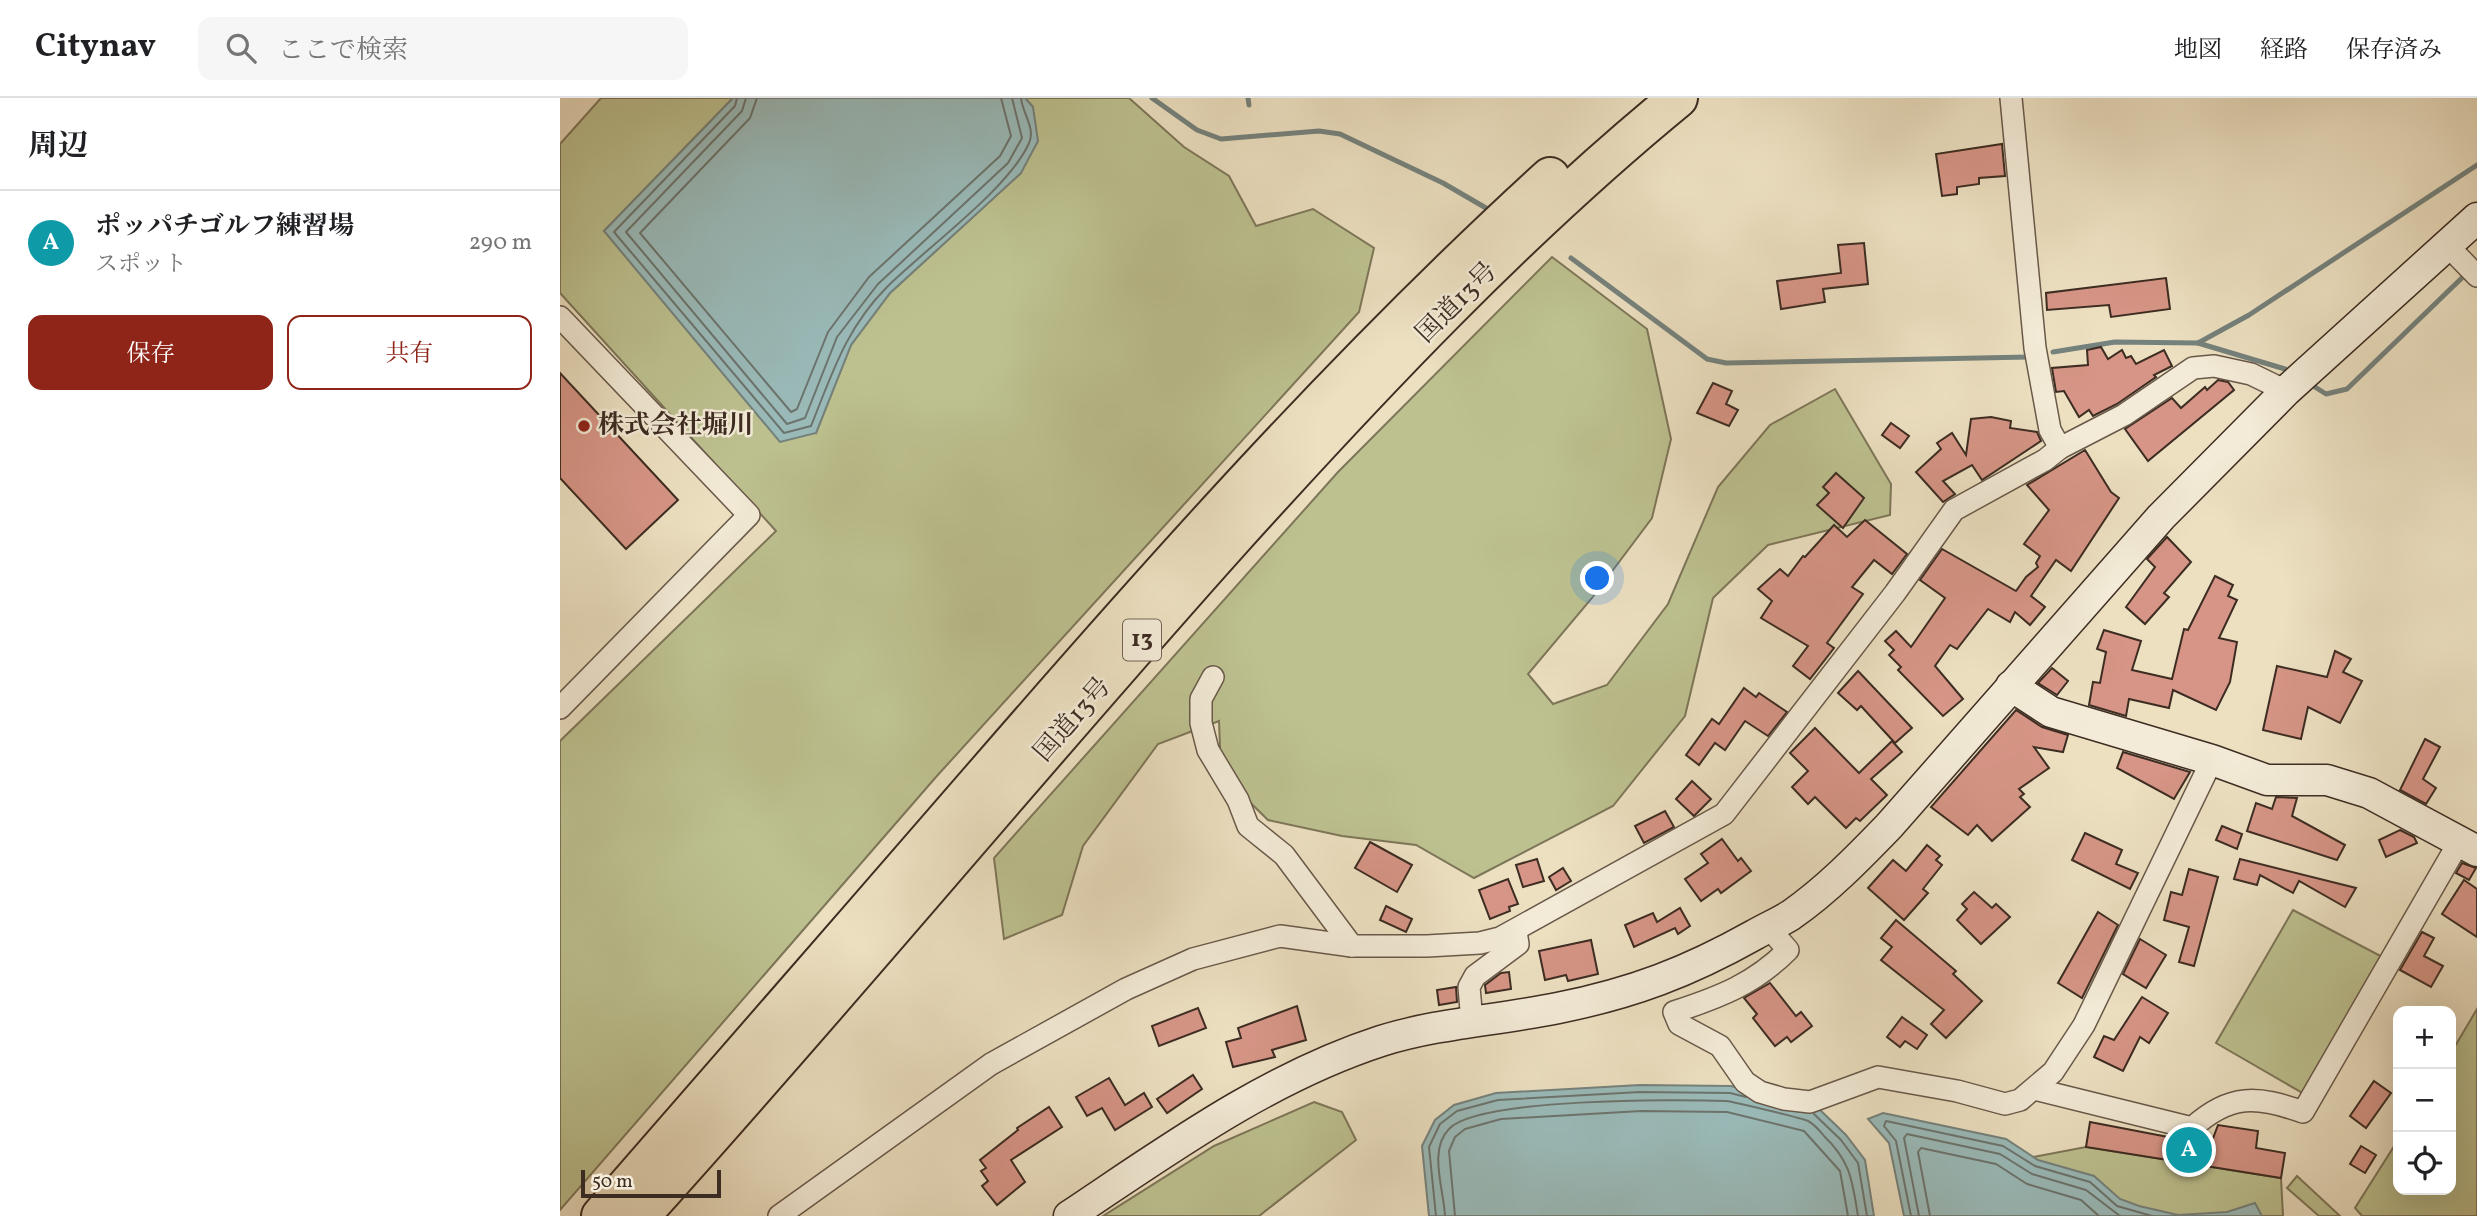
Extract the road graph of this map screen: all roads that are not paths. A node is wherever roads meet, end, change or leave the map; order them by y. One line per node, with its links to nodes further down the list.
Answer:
1 (1636, 98): 19 (highway, 国道13号 / 13)
2 (1678, 98): 20 (highway, 国道13号 / 13)
3 (2011, 98): 8 (street)
4 (2477, 218): 5 (street)
5 (2464, 264): 7 (street)
6 (560, 317): 11 (street)
7 (2286, 391): 8 (street); 10 (street)
8 (2060, 448): 15 (street)
9 (1213, 677): 16 (street)
10 (2011, 687): 12 (street); 14 (street)
11 (560, 708)
12 (2212, 760): 13 (street); 18 (street)
13 (2468, 847): 18 (street)
14 (1768, 927): 17 (street); 18 (street)
15 (1516, 932): 16 (street); 17 (street)
16 (1352, 946): 21 (street)
17 (1472, 1022): 22 (street)
18 (2034, 1089)
19 (601, 1216)
20 (640, 1216)
21 (779, 1216)
22 (1069, 1216)

